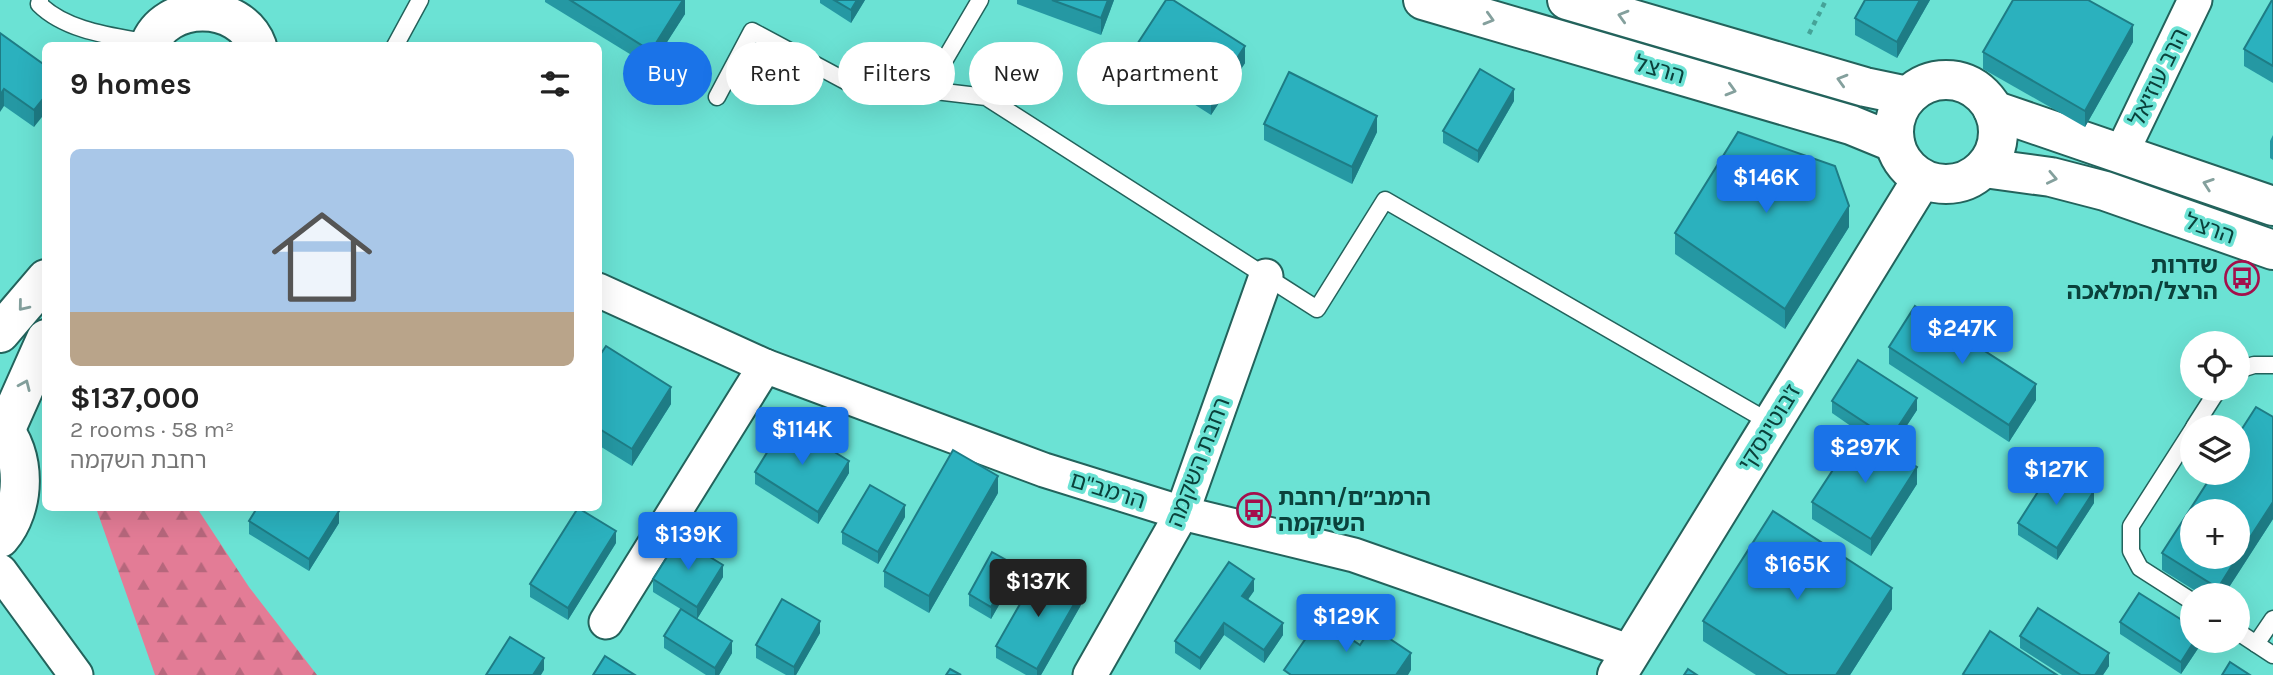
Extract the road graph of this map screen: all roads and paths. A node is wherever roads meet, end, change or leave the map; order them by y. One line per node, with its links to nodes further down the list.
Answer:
1 (40, 0): 9 (lane)
2 (420, 0): 12 (lane)
3 (981, 0): 13 (lane)
4 (1423, 0): 19 (main road, הרצל, one-way to 19)
5 (1567, 0): 16 (main road, הרצל, one-way to 5)
6 (2195, 0): 20 (street, הרב עוזיאל)
7 (185, 2): 8 (main road); 10 (main road)
8 (236, 5): 11 (main road)
9 (140, 42)
10 (150, 42)
11 (255, 42)
12 (397, 42)
13 (955, 44)
14 (838, 77): 17 (lane)
15 (955, 93): 25 (lane)
16 (1908, 96): 18 (main road); 19 (main road)
17 (717, 97)
18 (1993, 110): 20 (main road, הרצל); 21 (main road)
19 (1895, 143): 22 (main road)
20 (2121, 154): 23 (main road, הרצל, one-way to 20)
21 (1984, 167): 22 (main road); 24 (main road, הרצל, one-way to 24)
22 (1922, 179): 33 (main road, ז'בוטינסקי)
23 (2273, 206)
24 (2273, 250)
25 (1266, 276): 33 (lane); 36 (street, רחבת השקמה)
26 (42, 284): 28 (main road, one-way to 28)
27 (602, 292): 31 (street, הרמב"ם)
28 (0, 333)
29 (42, 348): 34 (main road, one-way to 29)
30 (2273, 365): 32 (lane)
31 (765, 366): 36 (street, הרמב"ם); 41 (street)
32 (2250, 366)
33 (1771, 423): 45 (main road, ז'בוטינסקי)
34 (3, 428): 37 (main road)
35 (2180, 449): 39 (lane)
36 (1182, 513): 45 (street, הרמב"ם); 47 (street, רחבת השקמה)
37 (0, 538)
38 (0, 571): 46 (street)
39 (2180, 594)
40 (2273, 619): 43 (lane)
41 (606, 622)
42 (2250, 640): 43 (lane)
43 (2256, 644): 44 (lane)
44 (2273, 655)
45 (1624, 664)
46 (76, 675)
47 (1090, 675)

